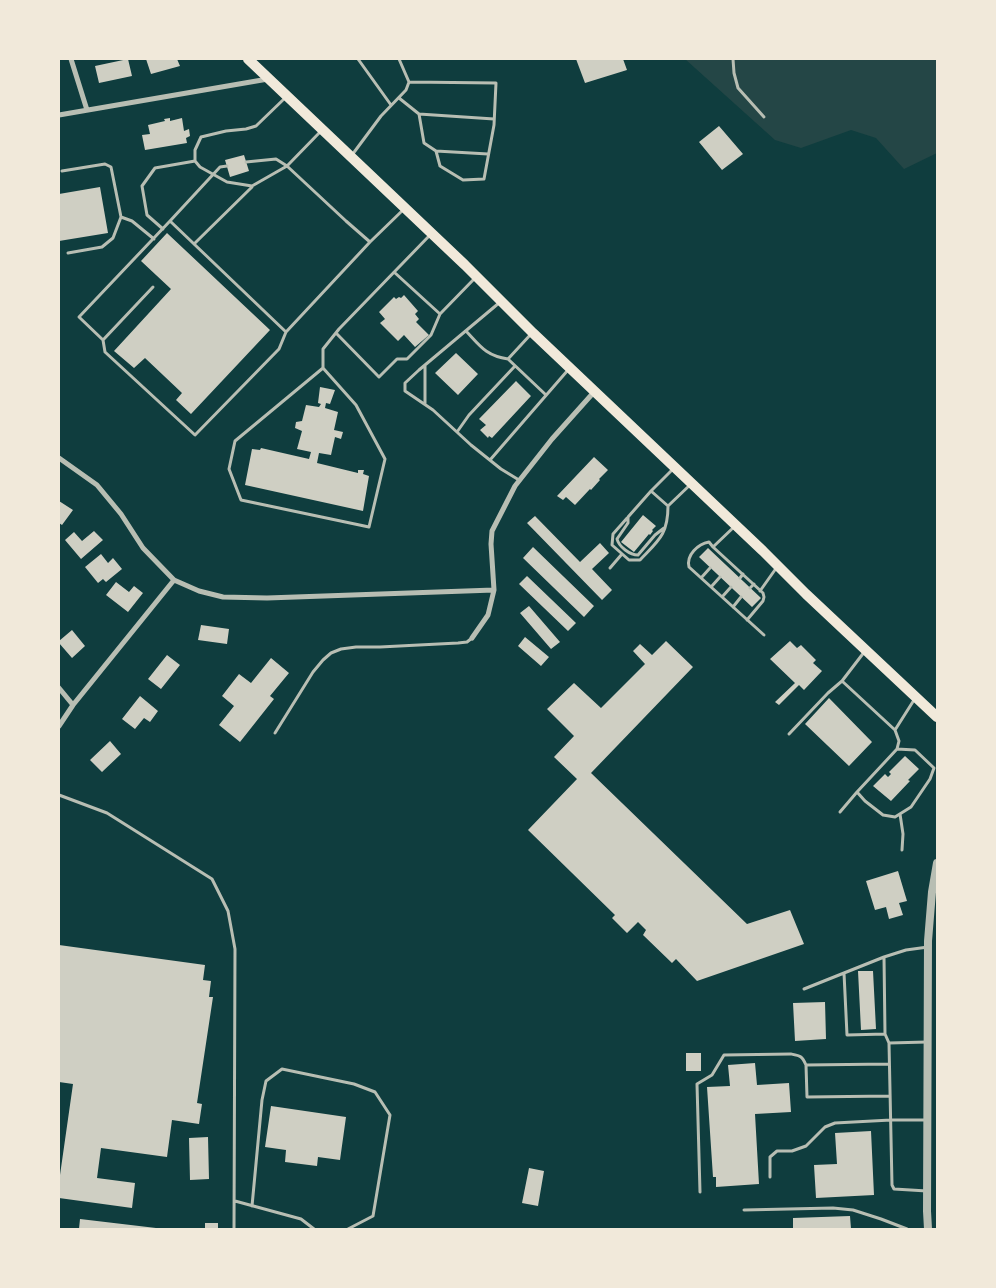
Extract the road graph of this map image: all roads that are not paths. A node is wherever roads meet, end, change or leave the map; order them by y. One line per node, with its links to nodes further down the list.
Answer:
1 (71, 59): 11 (street)
2 (248, 59): 6 (main road)
3 (358, 59): 10 (lane)
4 (399, 59): 7 (lane)
5 (733, 59): 14 (lane)
6 (270, 79): 8 (main road); 11 (street)
7 (409, 82): 9 (lane); 15 (lane)
8 (288, 96): 16 (main road); 20 (lane)
9 (399, 98): 10 (lane); 12 (lane)
10 (392, 105): 19 (lane)
11 (87, 110): 13 (street)
12 (419, 114): 15 (lane); 17 (lane)
13 (59, 116)
14 (764, 117)
15 (494, 119): 18 (lane)
16 (322, 130): 19 (main road); 23 (lane)
17 (436, 151): 18 (lane); 18 (lane)
18 (488, 154)
19 (351, 156): 27 (main road)
20 (194, 161): 25 (lane); 30 (lane)
21 (246, 162): 23 (lane)
22 (227, 166): 25 (lane)
23 (287, 166): 26 (lane); 33 (lane)
24 (62, 171): 28 (lane)
25 (214, 174): 26 (lane); 29 (lane)
26 (252, 186): 34 (lane)
27 (405, 208): 31 (main road); 33 (lane)
28 (121, 217): 32 (lane); 35 (lane)
29 (170, 221): 30 (lane); 34 (lane)
30 (163, 229): 32 (lane)
31 (432, 234): 36 (lane); 37 (main road)
32 (154, 239): 45 (lane)
33 (370, 242): 42 (lane)
34 (194, 244): 42 (lane)
35 (68, 254)
36 (394, 272): 40 (lane); 44 (lane)
37 (476, 277): 39 (main road); 40 (lane)
38 (153, 287): 45 (lane)
39 (501, 301): 41 (lane); 43 (main road)
40 (440, 314): 44 (lane)
41 (466, 331): 46 (lane); 47 (lane)
42 (286, 332): 45 (lane)
43 (533, 333): 46 (lane); 50 (main road)
44 (336, 334): 49 (lane)
45 (103, 340)
46 (508, 359): 48 (lane)
47 (425, 365): 53 (lane); 53 (lane)
48 (515, 366): 52 (lane); 54 (lane)
49 (323, 368): 49 (lane)
50 (570, 368): 51 (main road); 52 (lane)
51 (594, 392): 57 (main road); 58 (street)
52 (546, 395): 56 (lane)
53 (425, 404): 54 (lane)
54 (457, 432): 56 (lane)
55 (59, 458): 74 (street)
56 (490, 460): 58 (lane)
57 (675, 468): 59 (main road); 60 (lane)
58 (519, 480): 79 (street)
59 (692, 484): 61 (lane); 63 (main road)
60 (651, 491): 61 (lane); 62 (lane)
61 (668, 506): 64 (lane)
62 (628, 517): 64 (lane); 66 (lane)
63 (735, 525): 65 (lane); 67 (main road)
64 (666, 527): 66 (lane)
65 (713, 547): 70 (lane); 72 (lane)
66 (622, 554): 68 (lane)
67 (778, 566): 80 (lane); 87 (main road)
68 (610, 568)
69 (710, 568): 72 (lane)
70 (743, 574): 73 (lane); 75 (lane)
71 (720, 577): 76 (lane)
72 (701, 578): 76 (lane)
73 (740, 578)
74 (174, 580): 79 (street); 91 (street)
75 (754, 584): 78 (lane); 80 (lane)
76 (711, 587): 81 (lane)
77 (731, 587): 81 (lane)
78 (750, 588)
79 (494, 590): 86 (street)
80 (760, 591): 84 (lane)
81 (722, 597): 83 (lane)
82 (741, 597): 83 (lane)
83 (733, 607): 84 (lane)
84 (747, 620): 85 (lane)
85 (764, 635)
86 (472, 638): 95 (lane)
87 (866, 650): 88 (lane); 90 (main road)
88 (842, 681): 94 (lane); 96 (lane)
89 (59, 688): 91 (street)
90 (916, 697): 92 (main road); 94 (lane)
91 (73, 705): 93 (street)
92 (937, 717)
93 (59, 726)
94 (895, 730): 97 (lane)
95 (275, 733)
96 (790, 734)
97 (897, 748): 98 (lane); 101 (lane)
98 (857, 792): 100 (lane); 101 (lane)
99 (59, 795): 119 (lane)
100 (840, 812)
101 (900, 814): 102 (lane)
102 (902, 850)
103 (937, 863): 104 (street)
104 (928, 947): 105 (lane); 109 (street)
105 (884, 957): 106 (lane); 108 (lane)
106 (844, 973): 107 (lane); 108 (lane)
107 (804, 989)
108 (885, 1034): 110 (lane)
109 (928, 1042): 110 (lane); 115 (street)
110 (889, 1043): 111 (lane)
111 (889, 1064): 112 (lane); 113 (lane)
112 (806, 1065): 113 (lane); 118 (lane)
113 (890, 1096): 114 (lane)
114 (891, 1120): 115 (lane); 116 (lane); 117 (lane)
115 (928, 1120): 117 (street)
116 (770, 1177)
117 (927, 1191): 126 (street)
118 (700, 1192)
119 (235, 1201): 120 (lane); 122 (lane)
120 (252, 1206): 123 (lane); 124 (lane)
121 (744, 1210): 125 (lane)
122 (234, 1229)
123 (314, 1229)
124 (348, 1229)
125 (907, 1229)
126 (928, 1229)

